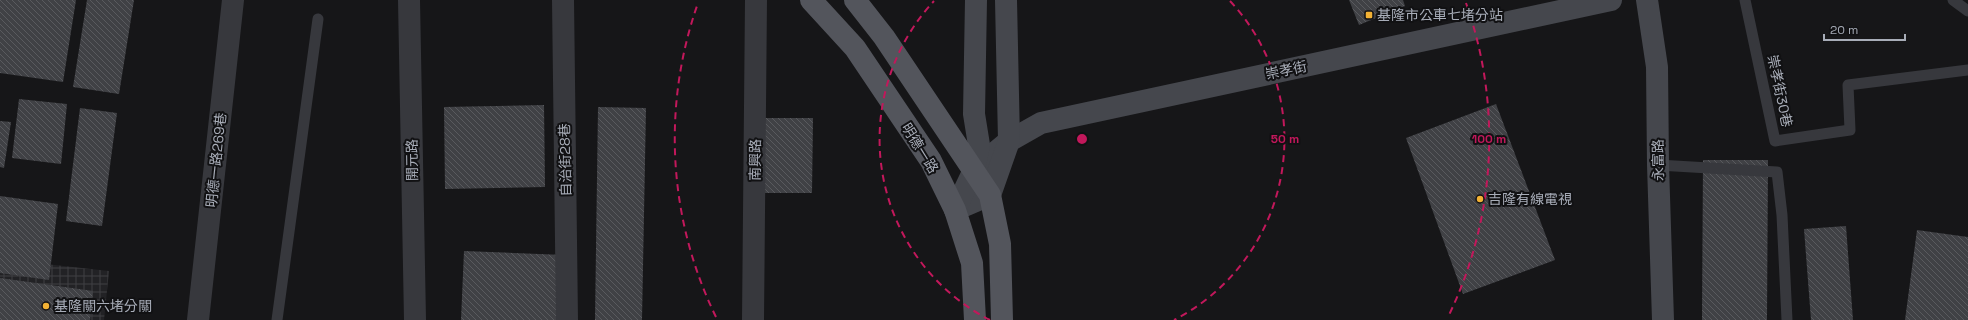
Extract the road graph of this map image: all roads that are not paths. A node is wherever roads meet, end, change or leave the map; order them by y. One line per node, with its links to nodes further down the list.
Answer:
1 (233, 0): 21 (street, 明德一路269巷)
2 (409, 0): 23 (street, 開元路)
3 (564, 0): 24 (street, 自治街28巷)
4 (756, 0): 25 (street, 南興路)
5 (811, 0): 20 (main road, 明德一路)
6 (855, 0): 18 (main road)
7 (976, 0): 18 (street)
8 (1006, 0): 16 (street)
9 (1611, 0): 16 (street, 崇孝街)
10 (1647, 0): 17 (street, 永富路)
11 (1745, 0): 15 (lane, 崇孝街30巷)
12 (1953, 0): 13 (lane)
13 (1968, 10)
14 (318, 19): 22 (lane)
15 (1968, 70)
16 (1009, 142): 18 (street, 崇孝街); 19 (street)
17 (1658, 165): 28 (street, 永富路); 29 (lane)
18 (974, 170): 19 (main road); 20 (street)
19 (990, 195): 20 (street); 27 (main road)
20 (955, 210): 26 (main road, 明德一路)
21 (198, 320)
22 (277, 320)
23 (415, 320)
24 (567, 320)
25 (753, 320)
26 (975, 320)
27 (1002, 320)
28 (1663, 320)
29 (1787, 320)

